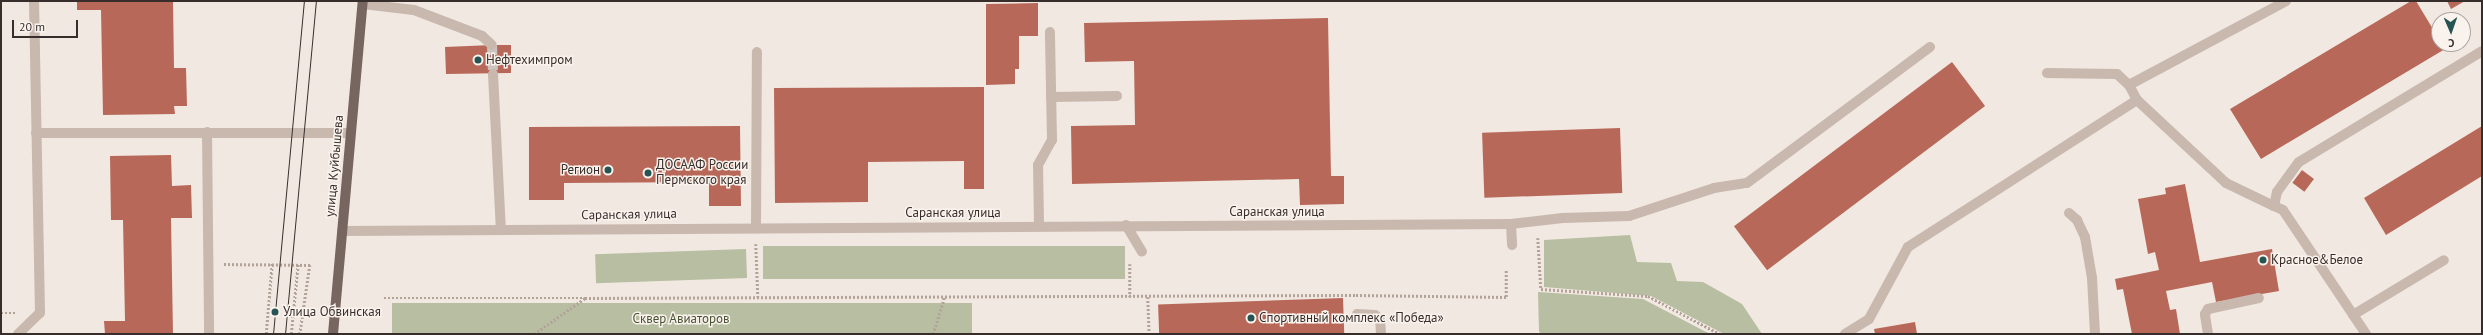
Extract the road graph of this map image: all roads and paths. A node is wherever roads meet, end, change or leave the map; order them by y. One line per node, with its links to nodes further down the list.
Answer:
1 (34, 1): 16 (street)
2 (2286, 1): 11 (street)
3 (363, 2): 5 (street); 17 (main road, улица Куйбышева)
4 (1050, 32): 13 (street)
5 (492, 45)
6 (1930, 47): 20 (street, Саранская улица)
7 (2482, 51): 18 (street)
8 (757, 52): 23 (street)
9 (2047, 73): 11 (street)
10 (493, 74): 24 (street)
11 (2129, 85): 14 (street)
12 (1117, 96): 13 (street)
13 (1051, 97): 22 (street)
14 (2137, 100): 18 (street); 53 (street)
15 (207, 132): 16 (street); 17 (street); 30 (street)
16 (36, 133): 42 (street)
17 (350, 133): 25 (main road, улица Куйбышева)
18 (2274, 206): 41 (street)
19 (2069, 213): 54 (street)
20 (1511, 224): 21 (street, Саранская улица); 26 (street)
21 (1126, 225): 22 (street, Саранская улица); 27 (street)
22 (1039, 226): 23 (street, Саранская улица)
23 (756, 227): 24 (street, Саранская улица); 33 (path)
24 (501, 230): 25 (street, Саранская улица)
25 (342, 231): 47 (main road, улица Куйбышева)
26 (1512, 242): 52 (path)
27 (1140, 249): 35 (path)
28 (2444, 260): 41 (street)
29 (272, 263): 30 (path); 31 (path); 44 (path)
30 (210, 264): 43 (street)
31 (298, 264): 45 (path); 46 (path)
32 (1506, 270): 36 (path)
33 (758, 297): 34 (path); 38 (path)
34 (944, 297): 35 (path); 49 (path)
35 (1130, 297): 36 (path)
36 (1148, 297): 50 (path)
37 (384, 298): 38 (path)
38 (585, 298): 48 (path)
39 (2259, 298): 55 (street)
40 (1357, 314): 51 (street)
41 (2353, 315): 56 (street)
42 (18, 334)
43 (209, 334)
44 (266, 334)
45 (291, 334)
46 (300, 334)
47 (333, 334)
48 (534, 334)
49 (933, 334)
50 (1149, 334)
51 (1381, 334)
52 (1720, 334)
53 (1845, 334)
54 (2095, 334)
55 (2208, 334)
56 (2366, 334)

